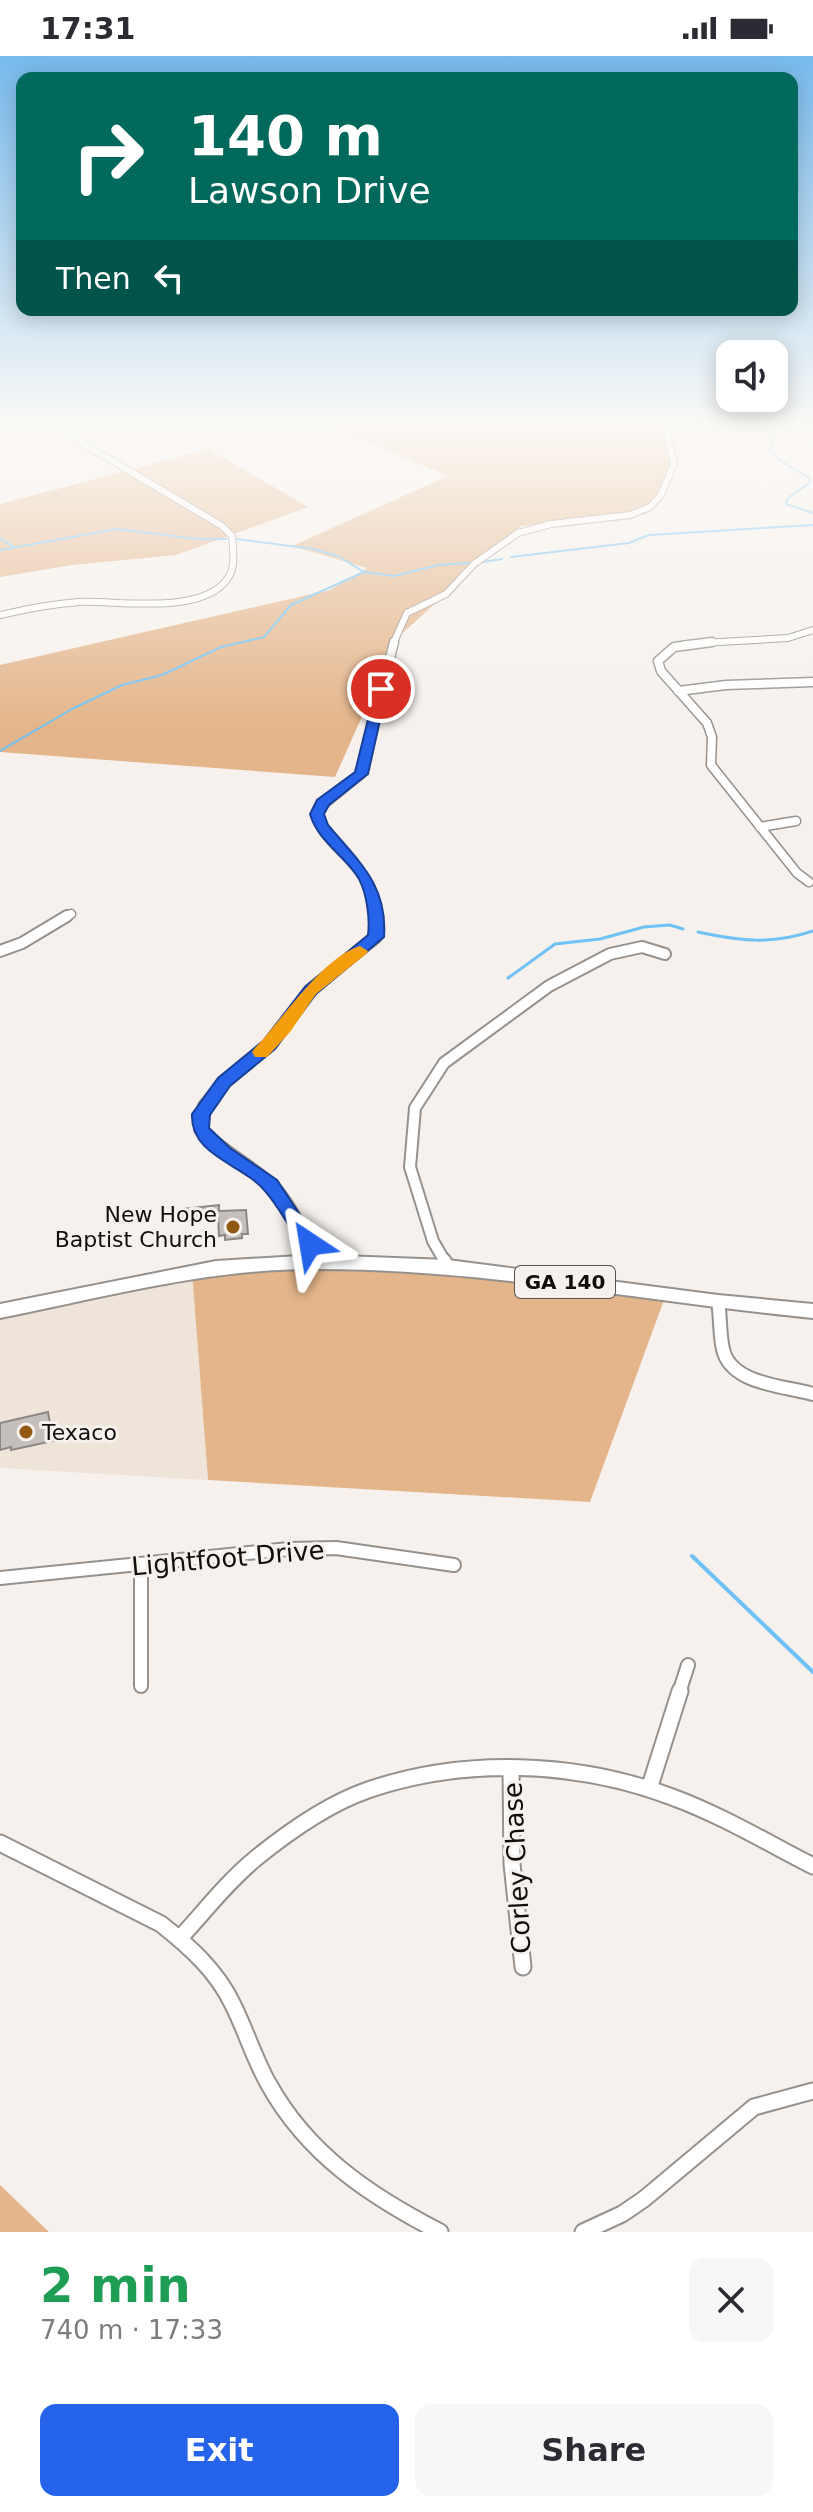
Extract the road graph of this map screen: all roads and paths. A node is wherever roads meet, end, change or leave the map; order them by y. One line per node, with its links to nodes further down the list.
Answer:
1 (221, 526): 3 (street)
2 (545, 526): 13 (street)
3 (0, 615)
4 (813, 630): 6 (street)
5 (813, 682): 6 (street)
6 (678, 691): 8 (street)
7 (796, 821): 8 (street)
8 (760, 827): 9 (street)
9 (809, 882)
10 (71, 914): 11 (street)
11 (0, 951)
12 (665, 954): 14 (street)
13 (316, 1262): 14 (main road, GA 140); 16 (main road, GA 140)
14 (448, 1267): 15 (main road, GA 140)
15 (718, 1302): 17 (main road, GA 140); 18 (street)
16 (0, 1311)
17 (813, 1311)
18 (813, 1394)
19 (454, 1565): 20 (street, Lightfoot Drive)
20 (141, 1566): 21 (street, Lightfoot Drive); 23 (street)
21 (0, 1578)
22 (688, 1665): 25 (street)
23 (141, 1686)
24 (511, 1769): 25 (street); 28 (street); 29 (street, Corley Chase)
25 (649, 1789): 27 (street)
26 (0, 1843): 28 (street)
27 (813, 1866)
28 (180, 1938): 31 (street)
29 (523, 1967)
30 (813, 2091): 32 (street)
31 (440, 2232)
32 (583, 2232)

